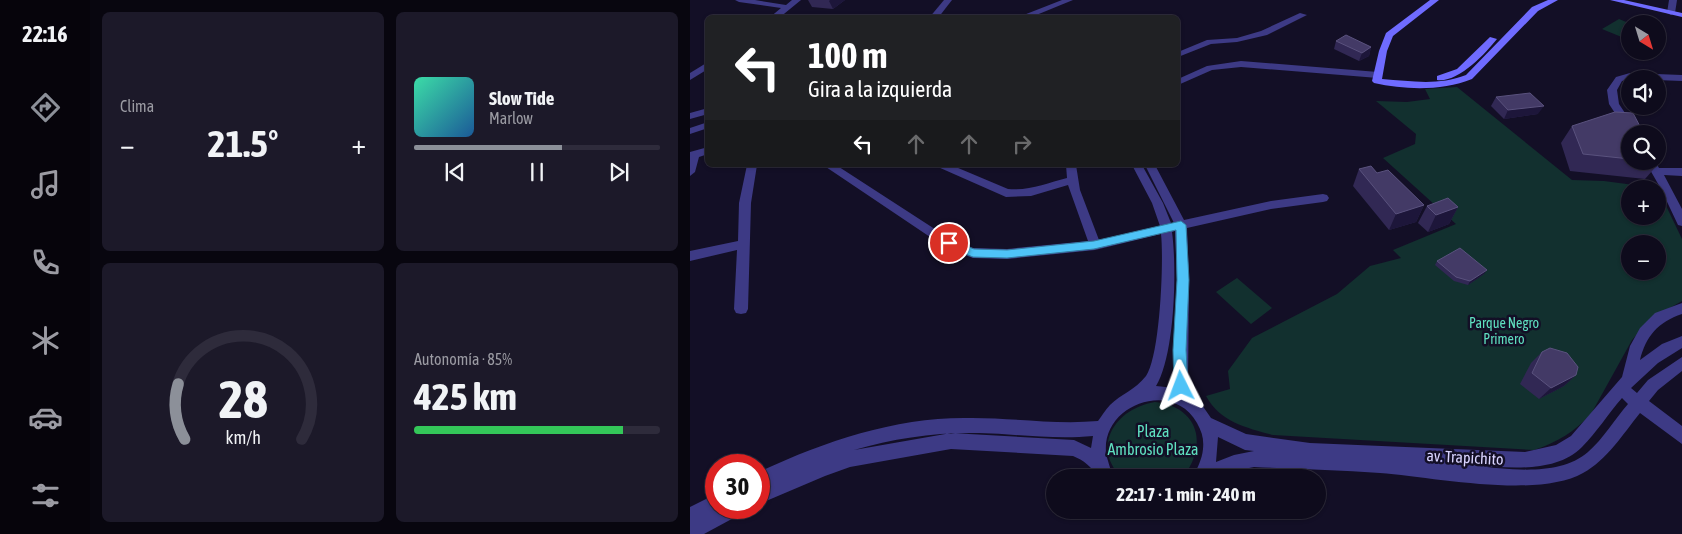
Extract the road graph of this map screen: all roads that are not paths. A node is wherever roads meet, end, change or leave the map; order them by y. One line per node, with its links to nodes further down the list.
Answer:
1 (739, 0): 10 (street)
2 (797, 0): 10 (street)
3 (948, 0): 14 (street)
4 (1069, 0): 15 (street)
5 (1435, 0): 21 (street)
6 (1538, 0): 21 (street)
7 (1554, 0): 21 (street)
8 (1614, 0): 11 (street)
9 (1634, 0): 11 (street)
10 (787, 7): 13 (street)
11 (1671, 7): 12 (street); 17 (street)
12 (1682, 11)
13 (777, 15)
14 (936, 15)
15 (1028, 15)
16 (1303, 15): 18 (street)
17 (1682, 15)
18 (1180, 54)
19 (705, 67): 20 (street)
20 (690, 78)
21 (1378, 78): 23 (street); 24 (street)
22 (1682, 78): 27 (street)
23 (1180, 81)
24 (1180, 90)
25 (705, 112): 26 (street)
26 (690, 116)
27 (1628, 125)
28 (705, 126): 29 (street)
29 (690, 131)
30 (705, 151): 31 (street)
31 (692, 155): 40 (street)
32 (752, 167): 47 (street)
33 (831, 167): 48 (street)
34 (947, 167): 42 (street)
35 (1071, 167): 42 (street)
36 (1138, 167): 46 (street)
37 (1151, 167): 45 (street)
38 (1666, 169): 41 (street)
39 (1655, 170): 44 (street)
40 (690, 172)
41 (1682, 172)
42 (1072, 180): 48 (street)
43 (1323, 198): 45 (street)
44 (1682, 222)
45 (1181, 225): 46 (street); 57 (street)
46 (1166, 228): 48 (street); 55 (street)
47 (744, 244): 49 (street); 51 (street)
48 (1094, 245)
49 (690, 256)
50 (1682, 308): 54 (street)
51 (741, 309)
52 (1682, 342): 54 (street, av. Trapichito)
53 (1682, 362): 56 (street)
54 (1625, 384): 56 (street); 58 (street, av. Trapichito)
55 (1137, 395): 57 (street); 59 (street)
56 (1638, 402): 60 (street); 64 (street)
57 (1191, 403): 58 (street)
58 (1207, 424): 63 (street)
59 (1102, 428): 62 (street); 65 (street)
60 (1682, 436)
61 (1100, 469): 66 (street)
62 (1101, 469)
63 (1206, 469)
64 (1216, 469)
65 (770, 475)
66 (770, 491)
67 (705, 508): 68 (street)
68 (690, 516)
69 (714, 519): 70 (street)
70 (690, 532)

